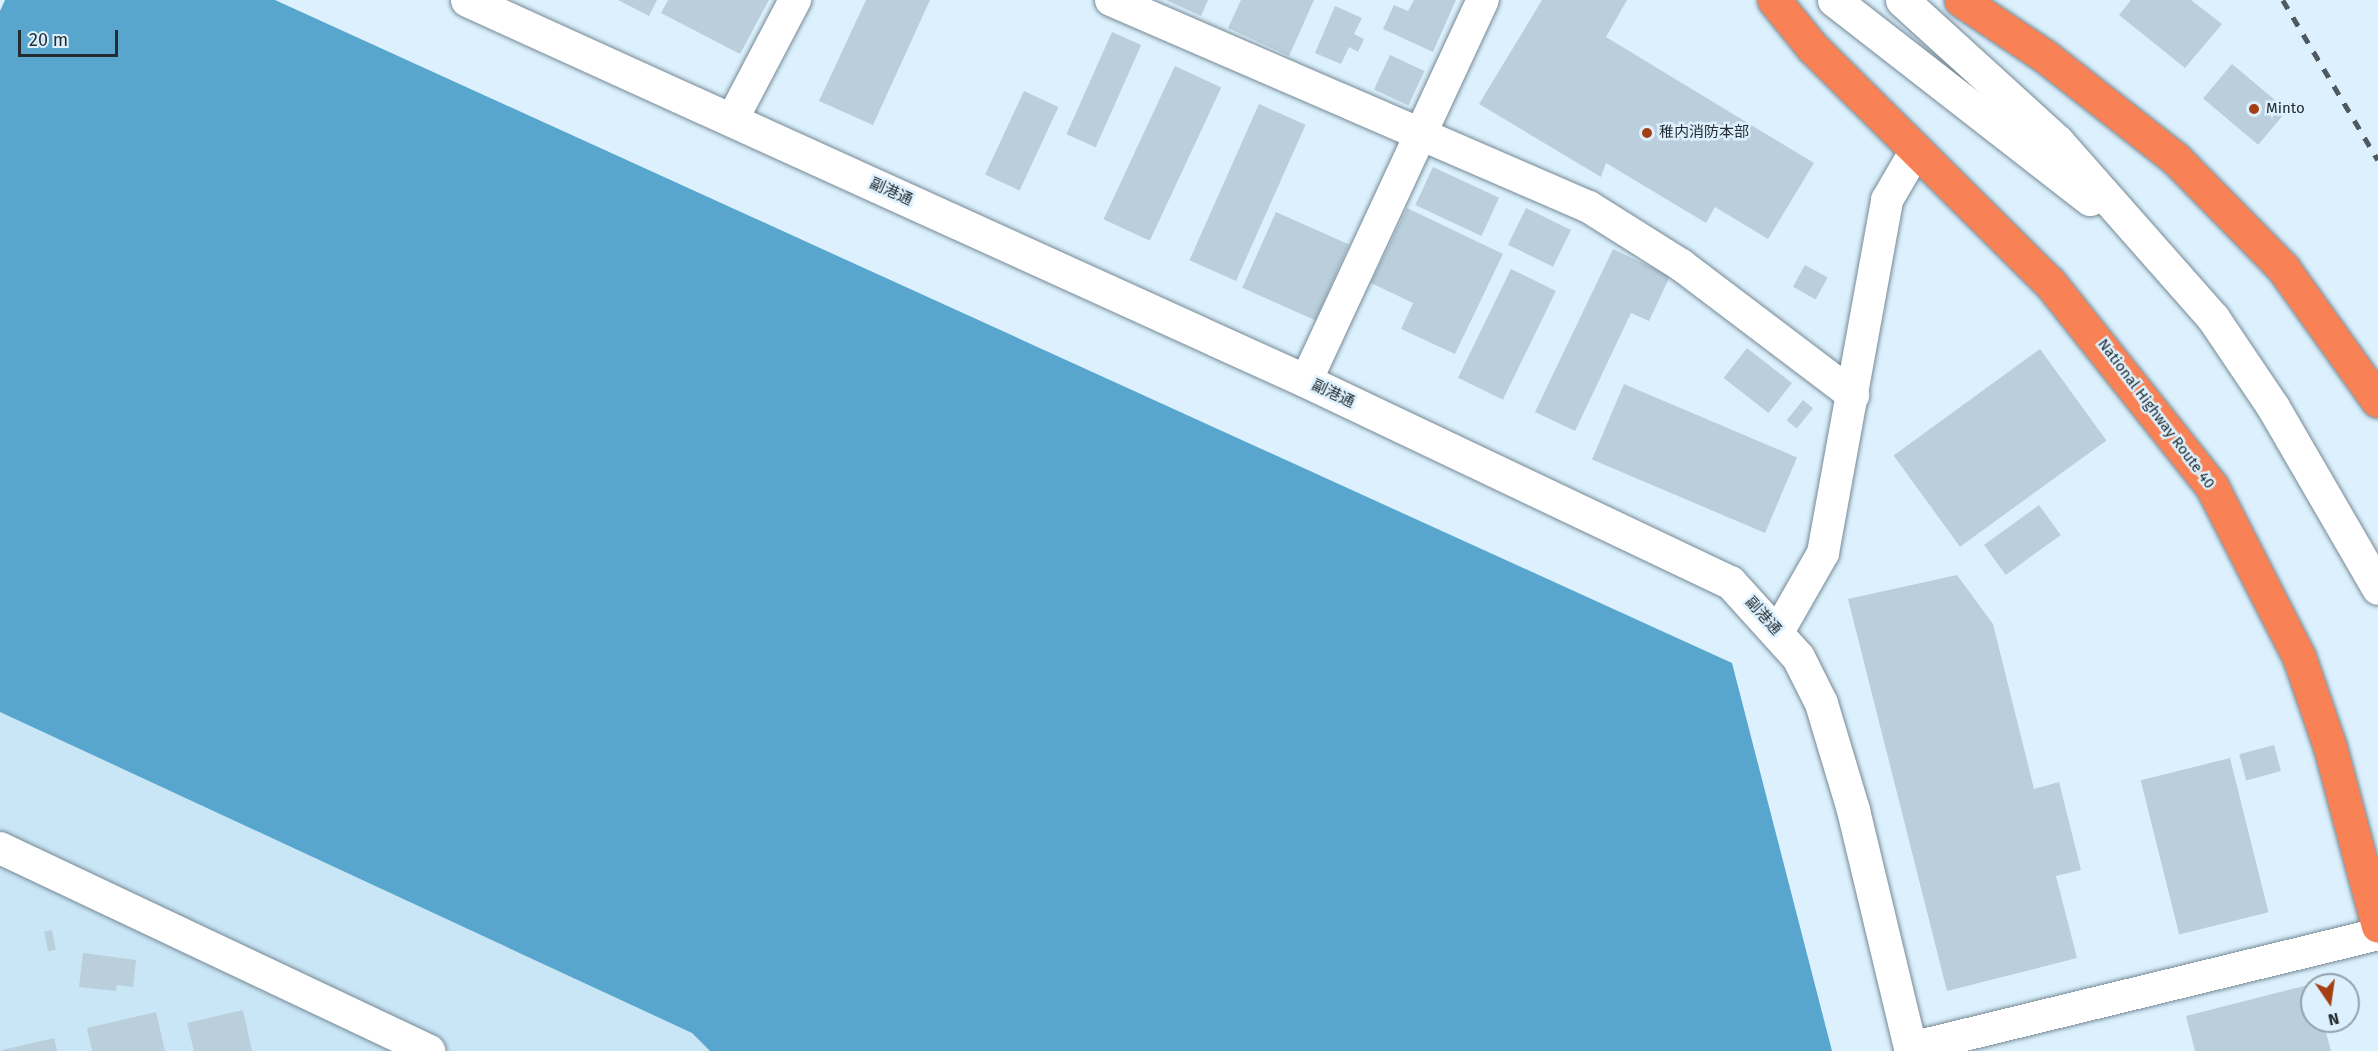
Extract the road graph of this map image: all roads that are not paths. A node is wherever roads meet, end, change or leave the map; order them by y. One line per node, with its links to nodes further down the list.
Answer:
1 (467, 0): 9 (street, 副港通)
2 (795, 0): 9 (street)
3 (1111, 0): 10 (street)
4 (1483, 0): 10 (street)
5 (1774, 0): 11 (highway, National Highway Route 40)
6 (1834, 0): 12 (street)
7 (1902, 0): 12 (street)
8 (1961, 0): 15 (highway)
9 (732, 120): 13 (street, 副港通)
10 (1416, 135): 13 (street); 14 (street)
11 (1915, 152): 14 (street); 19 (highway, National Highway Route 40)
12 (2140, 235): 16 (street)
13 (1306, 381): 17 (street, 副港通)
14 (1853, 395): 17 (street)
15 (2378, 401)
16 (2378, 588)
17 (1778, 632): 21 (street, 副港通)
18 (0, 848): 22 (street)
19 (2378, 926)
20 (2378, 934): 21 (street)
21 (1911, 1049)
22 (429, 1051)

